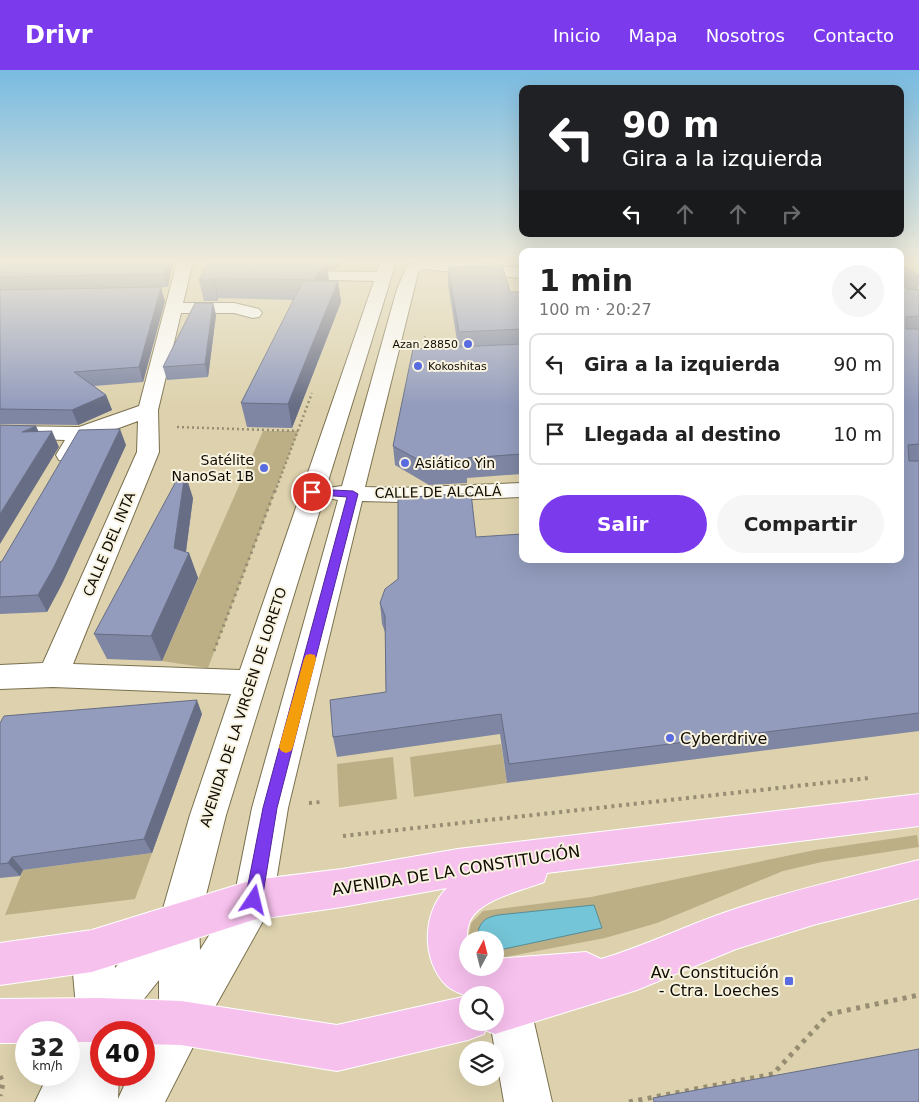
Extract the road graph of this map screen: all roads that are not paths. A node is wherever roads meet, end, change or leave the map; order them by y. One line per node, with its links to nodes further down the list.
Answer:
1 (173, 310): 6 (street, CALLE DEL INTA)
2 (242, 310): 5 (street)
3 (372, 310): 11 (street, AVENIDA DE LA VIRGEN DE LORETO)
4 (402, 310): 12 (street)
5 (253, 313)
6 (150, 413): 8 (street); 13 (street, CALLE DEL INTA)
7 (0, 432): 8 (street)
8 (80, 434): 9 (street)
9 (55, 476)
10 (519, 490): 12 (street, CALLE DE ALCALÁ)
11 (312, 492): 12 (street); 15 (street, AVENIDA DE LA VIRGEN DE LORETO)
12 (353, 494): 19 (street)
13 (53, 675): 14 (street); 15 (street)
14 (0, 677)
15 (251, 683): 20 (street, AVENIDA DE LA VIRGEN DE LORETO)
16 (919, 810): 17 (main road, AVENIDA DE LA CONSTITUCIÓN)
17 (586, 850): 19 (main road, AVENIDA DE LA CONSTITUCIÓN); 23 (main road)
18 (919, 879): 23 (main road)
19 (254, 900): 20 (main road, AVENIDA DE LA CONSTITUCIÓN); 28 (street)
20 (179, 923): 21 (main road, AVENIDA DE LA CONSTITUCIÓN); 25 (street); 28 (street)
21 (92, 951): 22 (main road, AVENIDA DE LA CONSTITUCIÓN); 25 (street)
22 (0, 964)
23 (636, 969): 24 (main road)
24 (504, 1009)
25 (99, 1020): 27 (main road); 28 (main road); 30 (street)
26 (459, 1020): 28 (main road)
27 (0, 1021)
28 (181, 1023): 31 (street)
29 (498, 1031): 32 (street)
30 (68, 1098)
31 (143, 1099)
32 (528, 1102)

